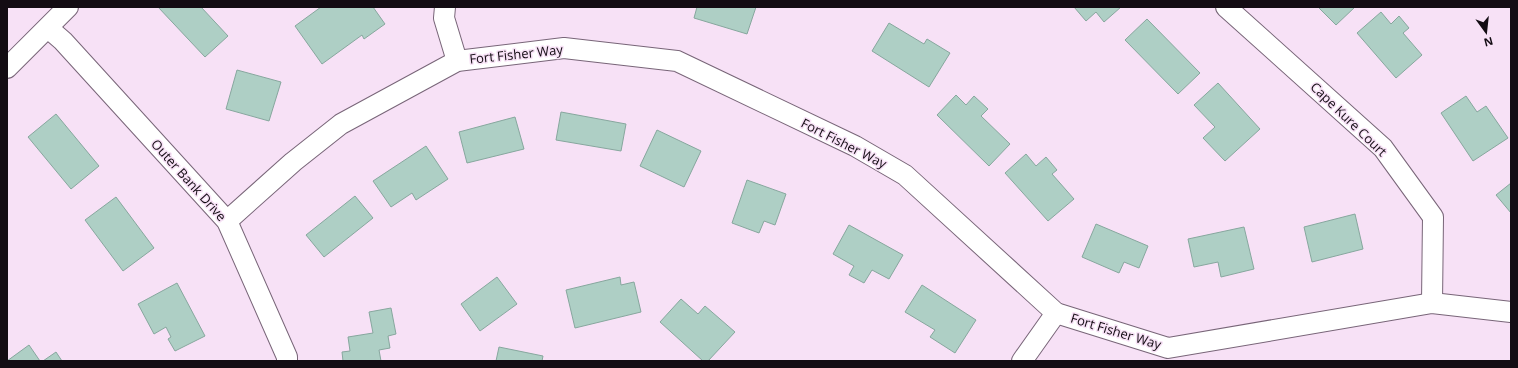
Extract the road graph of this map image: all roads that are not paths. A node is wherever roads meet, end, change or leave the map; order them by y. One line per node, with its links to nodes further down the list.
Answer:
1 (68, 7): 4 (street)
2 (445, 7): 5 (street)
3 (1226, 7): 8 (street, Cape Kure Court)
4 (48, 28): 6 (street); 7 (street, Outer Bank Drive)
5 (457, 60): 7 (street, Fort Fisher Way); 10 (street, Fort Fisher Way)
6 (7, 68)
7 (227, 221): 11 (street, Outer Bank Drive)
8 (1432, 303): 9 (street, Fort Fisher Way); 10 (street, Fort Fisher Way)
9 (1511, 312)
10 (1056, 313): 12 (street)
11 (287, 361)
12 (1022, 361)

